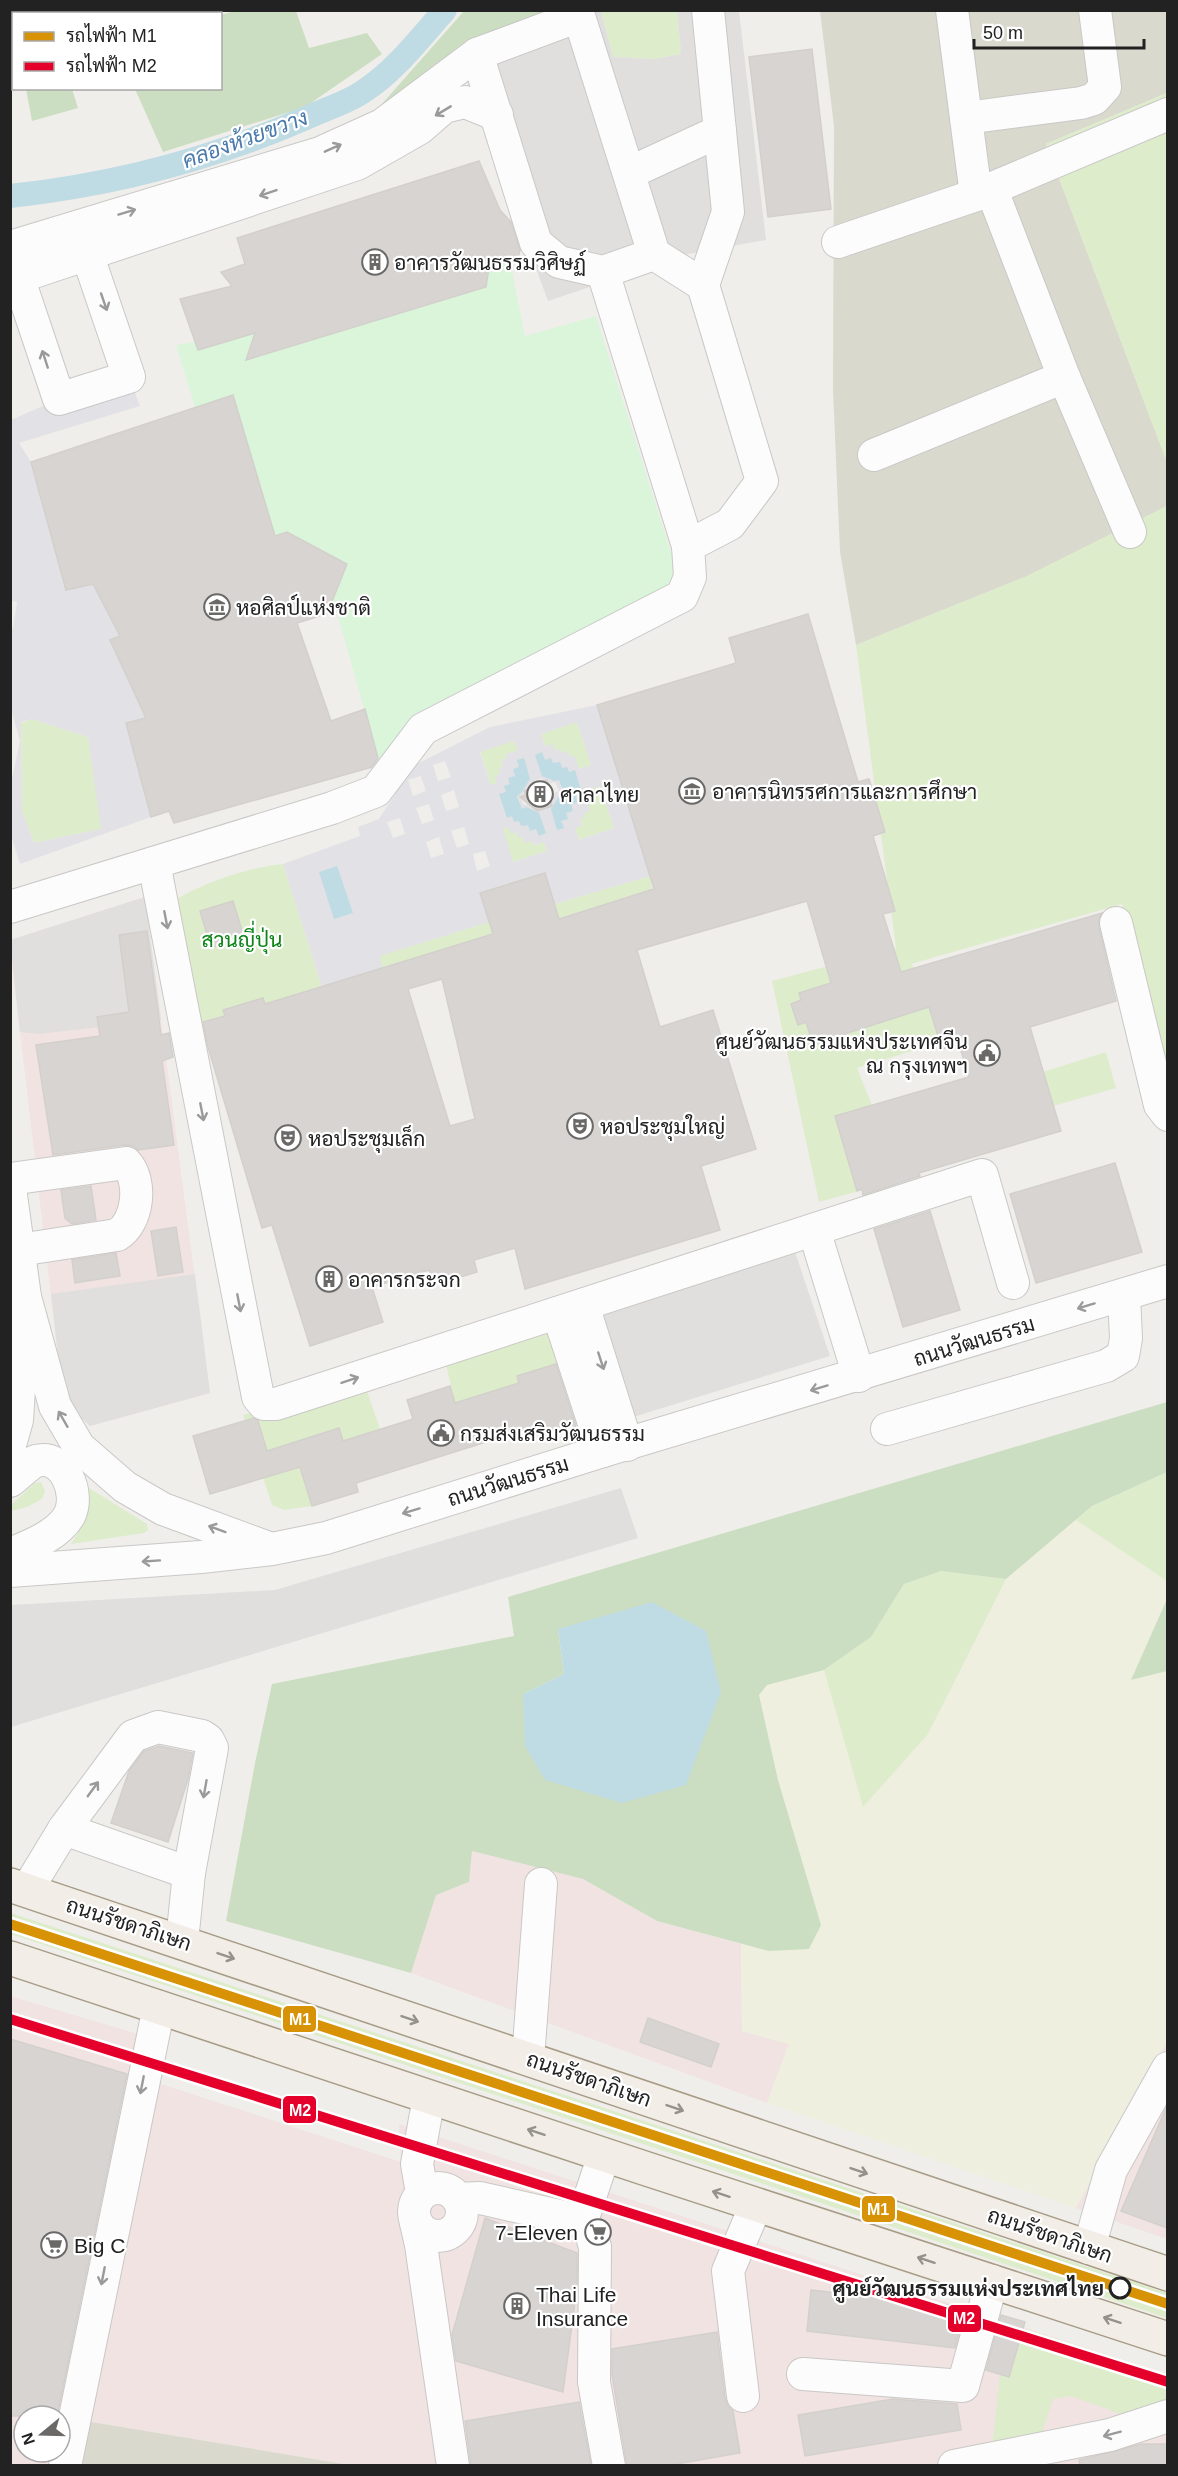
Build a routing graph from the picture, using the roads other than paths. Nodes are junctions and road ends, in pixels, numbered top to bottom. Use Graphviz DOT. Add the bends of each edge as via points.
graph roads {
  1 [pos="708,10"];
  2 [pos="952,10"];
  3 [pos="1095,10"];
  4 [pos="477,54"];
  5 [pos="1167,114"];
  6 [pos="497,115"];
  7 [pos="966,118"];
  8 [pos="720,131"];
  9 [pos="628,173"];
  10 [pos="984,191"];
  11 [pos="83,240"];
  12 [pos="838,242"];
  13 [pos="10,247"];
  14 [pos="654,254"];
  15 [pos="13,270"];
  16 [pos="603,272"];
  17 [pos="703,285"];
  18 [pos="1064,377"];
  19 [pos="874,455"];
  20 [pos="1130,532"];
  21 [pos="688,546"];
  22 [pos="154,863"];
  23 [pos="10,907"];
  24 [pos="1116,923"];
  25 [pos="1167,1115"];
  26 [pos="10,1179"];
  27 [pos="10,1188"];
  28 [pos="814,1230"];
  29 [pos="19,1250"];
  30 [pos="1167,1281"];
  31 [pos="1013,1283"];
  32 [pos="1124,1295"];
  33 [pos="25,1297"];
  34 [pos="571,1309"];
  35 [pos="16,1343"];
  36 [pos="859,1376"];
  37 [pos="886,1429"];
  38 [pos="10,1445"];
  39 [pos="615,1448"];
  40 [pos="10,1481"];
  41 [pos="70,1483"];
  42 [pos="10,1530"];
  43 [pos="272,1549"];
  44 [pos="10,1554"];
  45 [pos="10,1571"];
  46 [pos="64,1828"];
  47 [pos="189,1873"];
  48 [pos="541,1884"];
  49 [pos="19,1888"];
  50 [pos="182,1941"];
  51 [pos="10,1958"];
  52 [pos="159,2007"];
  53 [pos="528,2058"];
  54 [pos="1167,2068"];
  55 [pos="429,2097"];
  56 [pos="604,2155"];
  57 [pos="458,2199"];
  58 [pos="756,2205"];
  59 [pos="419,2208"];
  60 [pos="582,2221"];
  61 [pos="1089,2248"];
  62 [pos="1167,2274"];
  63 [pos="992,2282"];
  64 [pos="1167,2338"];
  65 [pos="803,2374"];
  66 [pos="743,2396"];
  67 [pos="1167,2416"];
  68 [pos="65,2466"];
  69 [pos="453,2466"];
  70 [pos="609,2466"];
  71 [pos="954,2466"];
  1 -- 8 [label="street"];
  2 -- 7 [label="street"];
  3 -- 7 [label="street" via="1105,87 1094,99"];
  4 -- 6 [label="street"];
  4 -- 9 [label="street" via="579,16"];
  11 -- 4 [label="street, one-way" via="320,153 382,125"];
  5 -- 10 [label="street"];
  6 -- 11 [label="street, one-way" via="465,102 444,108 420,128 357,164"];
  6 -- 16 [label="street" via="536,243 559,262"];
  7 -- 10 [label="street"];
  8 -- 9 [label="street"];
  8 -- 17 [label="street" via="728,212"];
  9 -- 14 [label="street"];
  10 -- 12 [label="street"];
  10 -- 18 [label="street"];
  11 -- 13 [label="street"];
  11 -- 15 [label="street"];
  11 -- 15 [label="street, one-way" via="129,377 59,399"];
  14 -- 16 [label="street"];
  14 -- 17 [label="street"];
  16 -- 21 [label="street"];
  17 -- 21 [label="street" via="762,481 730,524"];
  18 -- 19 [label="street"];
  18 -- 20 [label="street"];
  21 -- 22 [label="street" via="690,577 682,596 423,729 376,791"];
  22 -- 23 [label="street"];
  22 -- 34 [label="street, one-way" via="258,1397 264,1404 276,1404"];
  24 -- 25 [label="street" via="1160,1105"];
  26 -- 29 [label="street" via="126,1163 133,1170 134,1215 126,1230 117,1235"];
  27 -- 29 [label="street"];
  28 -- 31 [label="street" via="982,1174"];
  28 -- 34 [label="street"];
  28 -- 36 [label="street"];
  29 -- 33 [label="street"];
  30 -- 32 [label="street, ถนนวัฒนธรรม"];
  32 -- 36 [label="street, ถนนวัฒนธรรม, one-way"];
  32 -- 37 [label="street" via="1123,1356 1106,1366"];
  33 -- 35 [label="street"];
  43 -- 33 [label="street, one-way" via="163,1509 125,1487 79,1447 55,1406"];
  34 -- 39 [label="street"];
  35 -- 38 [label="street" via="17,1420"];
  36 -- 39 [label="street, ถนนวัฒนธรรม, one-way"];
  39 -- 43 [label="street, ถนนวัฒนธรรม, one-way" via="326,1538"];
  40 -- 41 [label="street" via="33,1461 50,1460 62,1469"];
  41 -- 42 [label="street" via="68,1498 58,1512"];
  41 -- 44 [label="street" via="74,1497 69,1516 54,1532"];
  43 -- 45 [label="street, ถนนวัฒนธรรม, one-way"];
  46 -- 47 [label="street"];
  46 -- 47 [label="street, one-way" via="133,1736 158,1727 202,1736 212,1748"];
  46 -- 49 [label="street"];
  47 -- 50 [label="street"];
  48 -- 53 [label="street"];
  49 -- 50 [label="main road, ถนนรัชดาภิเษก"];
  50 -- 53 [label="main road, ถนนรัชดาภิเษก, one-way"];
  51 -- 52 [label="main road"];
  52 -- 55 [label="main road"];
  52 -- 68 [label="street, one-way"];
  53 -- 61 [label="main road, ถนนรัชดาภิเษก, one-way"];
  54 -- 61 [label="street" via="1111,2170"];
  56 -- 55 [label="main road, one-way"];
  55 -- 59 [label="street" via="417,2164"];
  58 -- 56 [label="main road, one-way"];
  56 -- 60 [label="street"];
  57 -- 59 [label="street" via="445,2188 437,2187"];
  57 -- 59 [label="street" via="463,2215 450,2234 434,2237 420,2229"];
  57 -- 60 [label="street" via="480,2198"];
  63 -- 58 [label="main road, one-way"];
  58 -- 66 [label="street" via="728,2271"];
  59 -- 69 [label="street"];
  60 -- 70 [label="street" via="595,2247 594,2382"];
  61 -- 62 [label="main road, ถนนรัชดาภิเษก"];
  64 -- 63 [label="main road, one-way"];
  63 -- 65 [label="street" via="963,2386"];
  67 -- 71 [label="street, one-way" via="1110,2435"];
}
